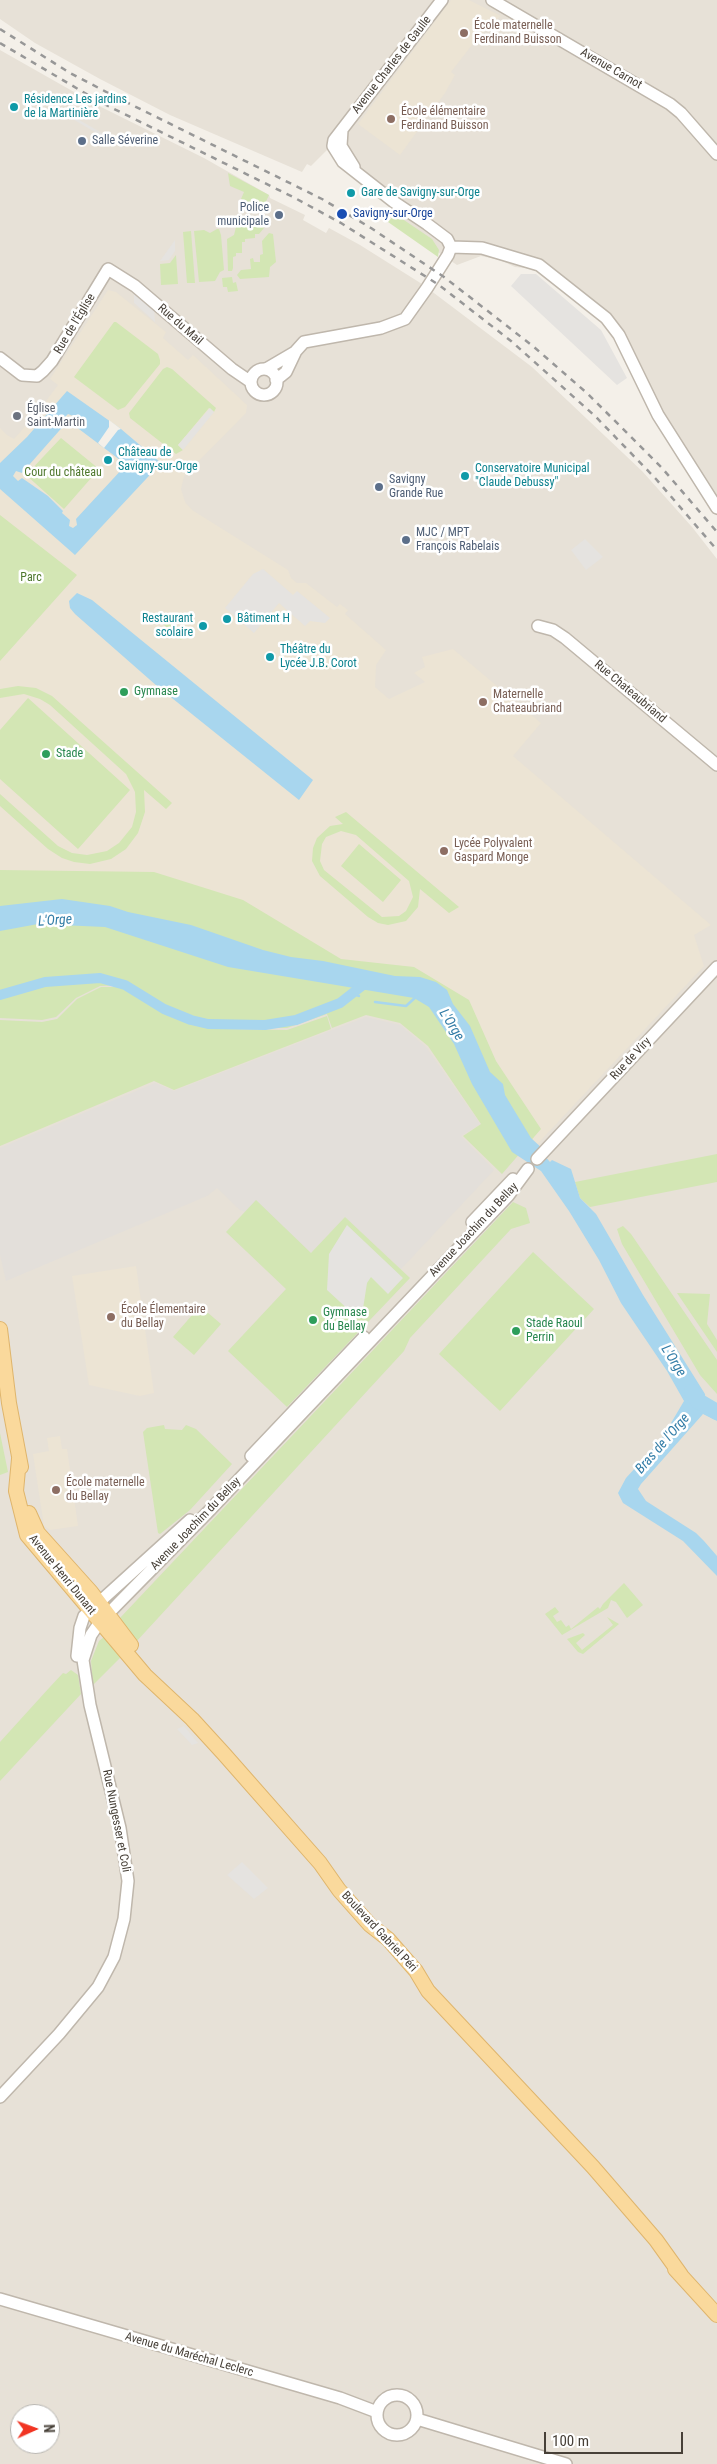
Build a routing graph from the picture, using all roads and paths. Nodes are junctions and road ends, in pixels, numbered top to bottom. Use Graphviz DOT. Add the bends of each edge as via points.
graph roads {
  1 [pos="442,0"];
  2 [pos="492,0"];
  3 [pos="717,154"];
  4 [pos="451,247"];
  5 [pos="108,269"];
  6 [pos="295,352"];
  7 [pos="0,358"];
  8 [pos="266,370"];
  9 [pos="276,380"];
  10 [pos="251,382"];
  11 [pos="717,508"];
  12 [pos="538,626"];
  13 [pos="717,765"];
  14 [pos="717,968"];
  15 [pos="541,1155"];
  16 [pos="0,1329"];
  17 [pos="95,1607"];
  18 [pos="104,1618"];
  19 [pos="86,1684"];
  20 [pos="0,2096"];
  21 [pos="0,2299"];
  22 [pos="717,2315"];
  23 [pos="377,2412"];
  24 [pos="417,2419"];
  25 [pos="566,2464"];
  1 -- 4 [label="street, Avenue Charles de Gaulle" via="334,140 338,157 447,239"];
  2 -- 3 [label="street, Avenue Carnot" via="670,104"];
  4 -- 6 [label="street" via="404,319 381,328 304,342"];
  4 -- 11 [label="street" via="482,248 539,265 606,318 615,328 658,415"];
  5 -- 7 [label="street, Rue de l'Église" via="52,361 37,376 22,375"];
  5 -- 10 [label="street, Rue du Mail" via="135,286"];
  6 -- 8 [label="street"];
  6 -- 9 [label="street" via="286,372"];
  8 -- 9 [label="street"];
  8 -- 10 [label="street" via="257,371"];
  9 -- 10 [label="street" via="274,390 267,395 256,392"];
  12 -- 13 [label="street, Rue Chateaubriand" via="565,638"];
  14 -- 15 [label="street, Rue de Viry"];
  16 -- 17 [label="main road, Avenue Henri Dunant" via="19,1458 21,1497 38,1533"];
  17 -- 18 [label="main road, Boulevard Gabriel Péri"];
  17 -- 18 [label="street, Avenue Joachim du Bellay" via="190,1520 502,1190 528,1169 508,1196"];
  17 -- 19 [label="street" via="81,1621 77,1655"];
  18 -- 19 [label="street" via="91,1635 84,1655"];
  18 -- 22 [label="main road, Boulevard Gabriel Péri" via="320,1863 370,1925 388,1939 416,1970 428,1991 548,2120 626,2211 656,2240 681,2275"];
  19 -- 20 [label="street, Rue Nungesser et Coli" via="120,1828 128,1881 124,1919 114,1957 98,1987"];
  21 -- 23 [label="street, Avenue du Maréchal Leclerc" via="340,2398"];
  23 -- 24 [label="street" via="381,2427 395,2435 411,2430"];
  23 -- 24 [label="street" via="389,2396 401,2395 415,2405"];
  24 -- 25 [label="street"];
}
